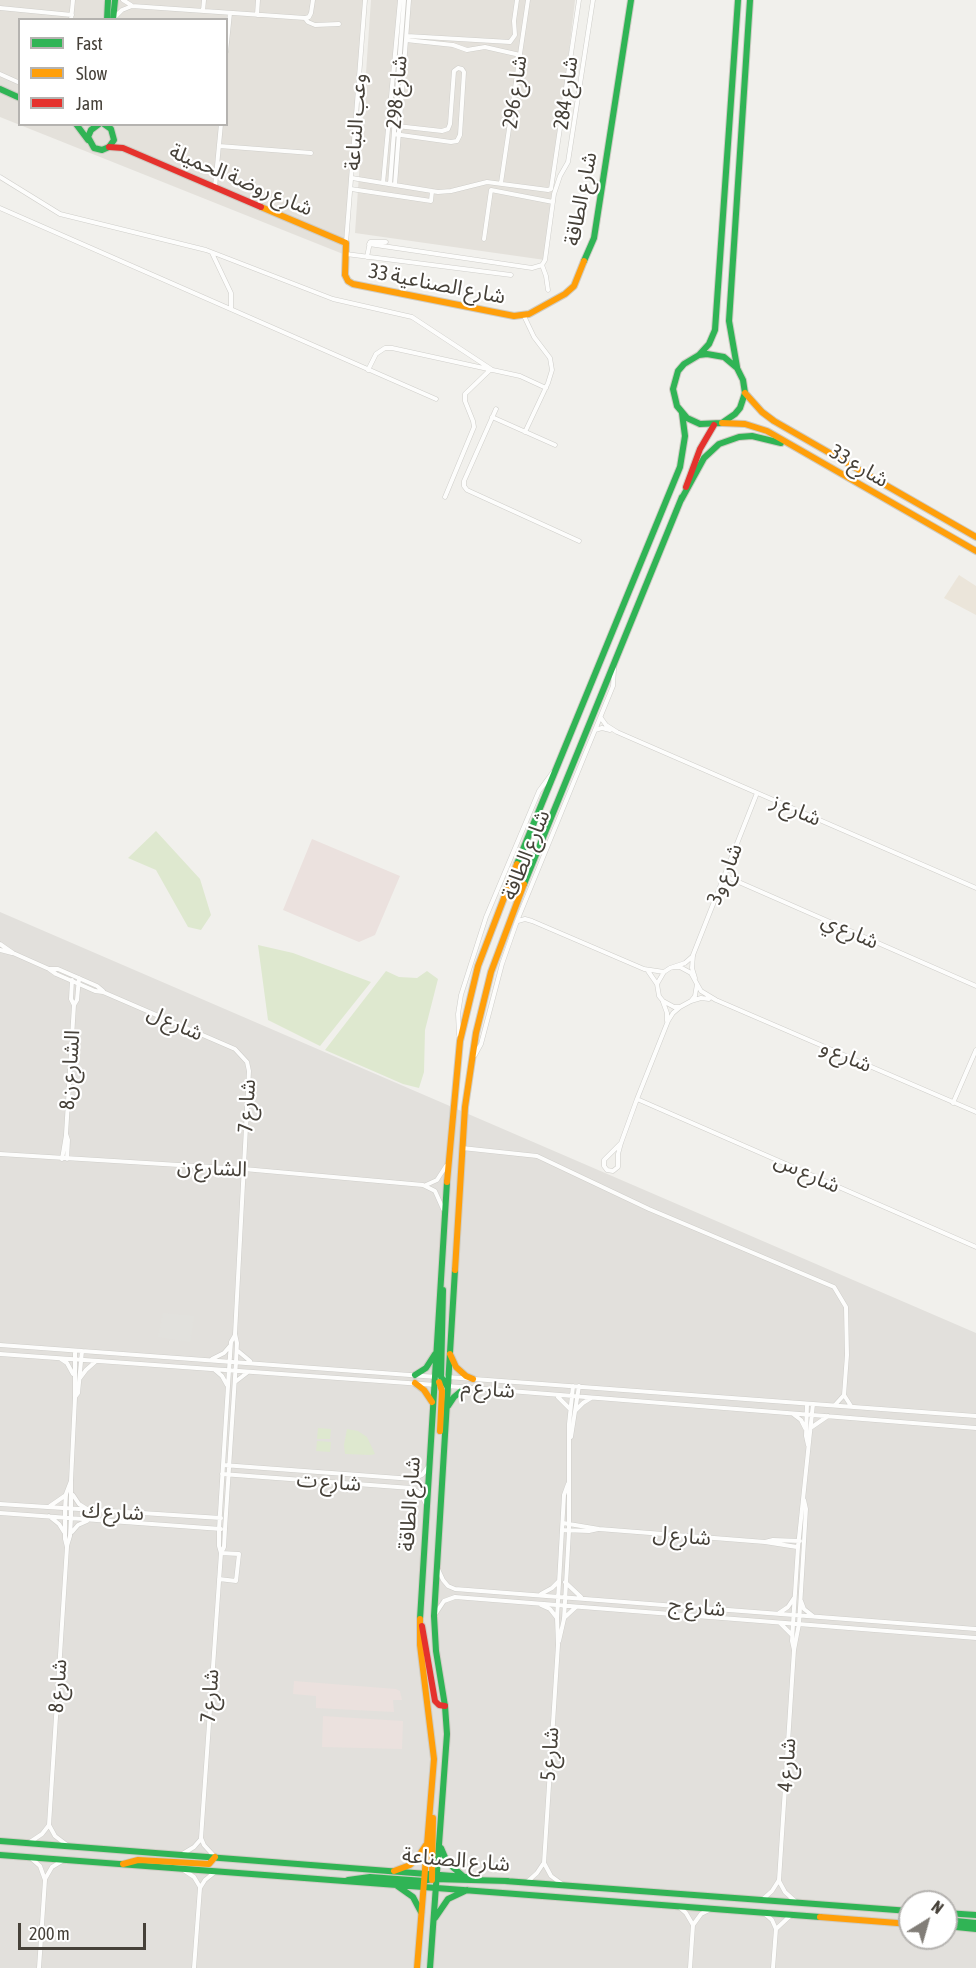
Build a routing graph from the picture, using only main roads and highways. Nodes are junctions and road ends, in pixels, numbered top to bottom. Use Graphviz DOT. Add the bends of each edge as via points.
graph roads {
  1 [pos="108,0"];
  2 [pos="115,0"];
  3 [pos="631,0"];
  4 [pos="738,0"];
  5 [pos="750,0"];
  6 [pos="111,18"];
  7 [pos="111,18"];
  8 [pos="0,89"];
  9 [pos="18,97"];
  10 [pos="78,126"];
  11 [pos="93,126"];
  12 [pos="112,130"];
  13 [pos="89,141"];
  14 [pos="109,147"];
  15 [pos="123,148"];
  16 [pos="346,243"];
  17 [pos="524,316"];
  18 [pos="699,355"];
  19 [pos="737,368"];
  20 [pos="745,393"];
  21 [pos="682,413"];
  22 [pos="722,423"];
  23 [pos="714,425"];
  24 [pos="801,451"];
  25 [pos="681,500"];
  26 [pos="976,537"];
  27 [pos="976,551"];
  28 [pos="441,1274"];
  29 [pos="449,1348"];
  30 [pos="436,1351"];
  31 [pos="415,1375"];
  32 [pos="441,1377"];
  33 [pos="473,1379"];
  34 [pos="415,1383"];
  35 [pos="444,1386"];
  36 [pos="466,1388"];
  37 [pos="433,1405"];
  38 [pos="446,1410"];
  39 [pos="442,1461"];
  40 [pos="420,1616"];
  41 [pos="445,1706"];
  42 [pos="431,1806"];
  43 [pos="428,1839"];
  44 [pos="0,1841"];
  45 [pos="440,1841"];
  46 [pos="0,1855"];
  47 [pos="215,1857"];
  48 [pos="122,1865"];
  49 [pos="394,1871"];
  50 [pos="464,1877"];
  51 [pos="348,1880"];
  52 [pos="431,1880"];
  53 [pos="508,1881"];
  54 [pos="396,1885"];
  55 [pos="468,1890"];
  56 [pos="898,1910"];
  57 [pos="958,1913"];
  58 [pos="975,1914"];
  59 [pos="422,1917"];
  60 [pos="434,1921"];
  61 [pos="898,1923"];
  62 [pos="958,1923"];
  63 [pos="958,1926"];
  64 [pos="976,1927"];
  65 [pos="432,1947"];
  66 [pos="417,1968"];
  67 [pos="430,1968"];
  1 -- 6 [label="main road"];
  2 -- 7 [label="main road"];
  3 -- 17 [label="main road, شارع الطاقة" via="594,238 574,286"];
  4 -- 18 [label="main road" via="717,322 713,338"];
  5 -- 19 [label="main road" via="729,321"];
  8 -- 9 [label="main road"];
  10 -- 13 [label="main road"];
  11 -- 13 [label="main road"];
  12 -- 14 [label="main road"];
  12 -- 15 [label="main road"];
  13 -- 14 [label="main road, شارع روضة الحميلة" via="98,149"];
  14 -- 15 [label="main road, شارع روضة الحميلة"];
  15 -- 16 [label="main road, شارع روضة الحميلة"];
  16 -- 17 [label="main road, شارع الصناعية 33" via="345,275 353,285"];
  18 -- 19 [label="main road" via="724,357"];
  18 -- 21 [label="main road" via="684,364 675,380 674,398"];
  19 -- 20 [label="main road"];
  20 -- 22 [label="main road" via="740,408"];
  20 -- 26 [label="main road, شارع 33" via="774,421"];
  21 -- 23 [label="main road" via="693,422"];
  21 -- 28 [label="main road, شارع الطاقة" via="685,436 680,466 491,929 476,976 460,1041"];
  22 -- 23 [label="main road"];
  22 -- 24 [label="main road, شارع 33" via="760,428"];
  23 -- 25 [label="main road, شارع الطاقة" via="700,449"];
  24 -- 25 [label="main road" via="757,436 726,441 704,458"];
  24 -- 27 [label="main road, شارع 33"];
  25 -- 29 [label="main road, شارع الطاقة" via="504,934 481,1010 465,1107"];
  28 -- 30 [label="main road, شارع الطاقة"];
  28 -- 32 [label="main road"];
  29 -- 32 [label="main road, شارع الطاقة"];
  29 -- 33 [label="main road" via="456,1367"];
  30 -- 31 [label="main road" via="426,1368"];
  30 -- 32 [label="main road, شارع الطاقة"];
  32 -- 35 [label="main road, شارع الطاقة"];
  32 -- 35 [label="main road"];
  32 -- 37 [label="main road, شارع الطاقة" via="434,1385"];
  34 -- 37 [label="main road"];
  35 -- 38 [label="main road, شارع الطاقة"];
  35 -- 39 [label="main road"];
  36 -- 38 [label="main road"];
  37 -- 40 [label="main road, شارع الطاقة"];
  38 -- 39 [label="main road, شارع الطاقة"];
  39 -- 41 [label="main road, شارع الطاقة" via="434,1616"];
  40 -- 41 [label="main road" via="435,1701"];
  40 -- 42 [label="main road, شارع الطاقة" via="421,1656 434,1746"];
  41 -- 45 [label="main road, شارع الطاقة" via="447,1761"];
  42 -- 43 [label="main road, شارع الطاقة"];
  42 -- 52 [label="main road"];
  43 -- 49 [label="main road" via="416,1860"];
  43 -- 52 [label="main road, شارع الطاقة"];
  44 -- 47 [label="main road, شارع الصناعة"];
  45 -- 50 [label="main road" via="447,1862"];
  45 -- 52 [label="main road, شارع الطاقة"];
  46 -- 48 [label="main road, شارع الصناعة"];
  47 -- 48 [label="main road" via="209,1864 138,1860"];
  47 -- 49 [label="main road, شارع الصناعة"];
  48 -- 51 [label="main road, شارع الصناعة"];
  49 -- 52 [label="main road, شارع الصناعة"];
  50 -- 52 [label="main road, شارع الصناعة"];
  50 -- 53 [label="main road, شارع الصناعة"];
  51 -- 52 [label="main road"];
  51 -- 54 [label="main road, شارع الصناعة"];
  52 -- 53 [label="main road"];
  52 -- 54 [label="main road, شارع الصناعة"];
  52 -- 55 [label="main road, شارع الصناعة"];
  52 -- 59 [label="main road, شارع الطاقة"];
  52 -- 60 [label="main road, شارع الطاقة"];
  52 -- 65 [label="main road"];
  53 -- 56 [label="main road, شارع الصناعة"];
  54 -- 59 [label="main road" via="413,1897"];
  55 -- 60 [label="main road" via="448,1899"];
  55 -- 61 [label="main road, شارع الصناعة"];
  57 -- 58 [label="main road"];
  59 -- 66 [label="main road, شارع الطاقة"];
  60 -- 65 [label="main road, شارع الطاقة"];
  62 -- 64 [label="main road"];
  63 -- 64 [label="main road"];
  65 -- 67 [label="main road, شارع الطاقة"];
}
